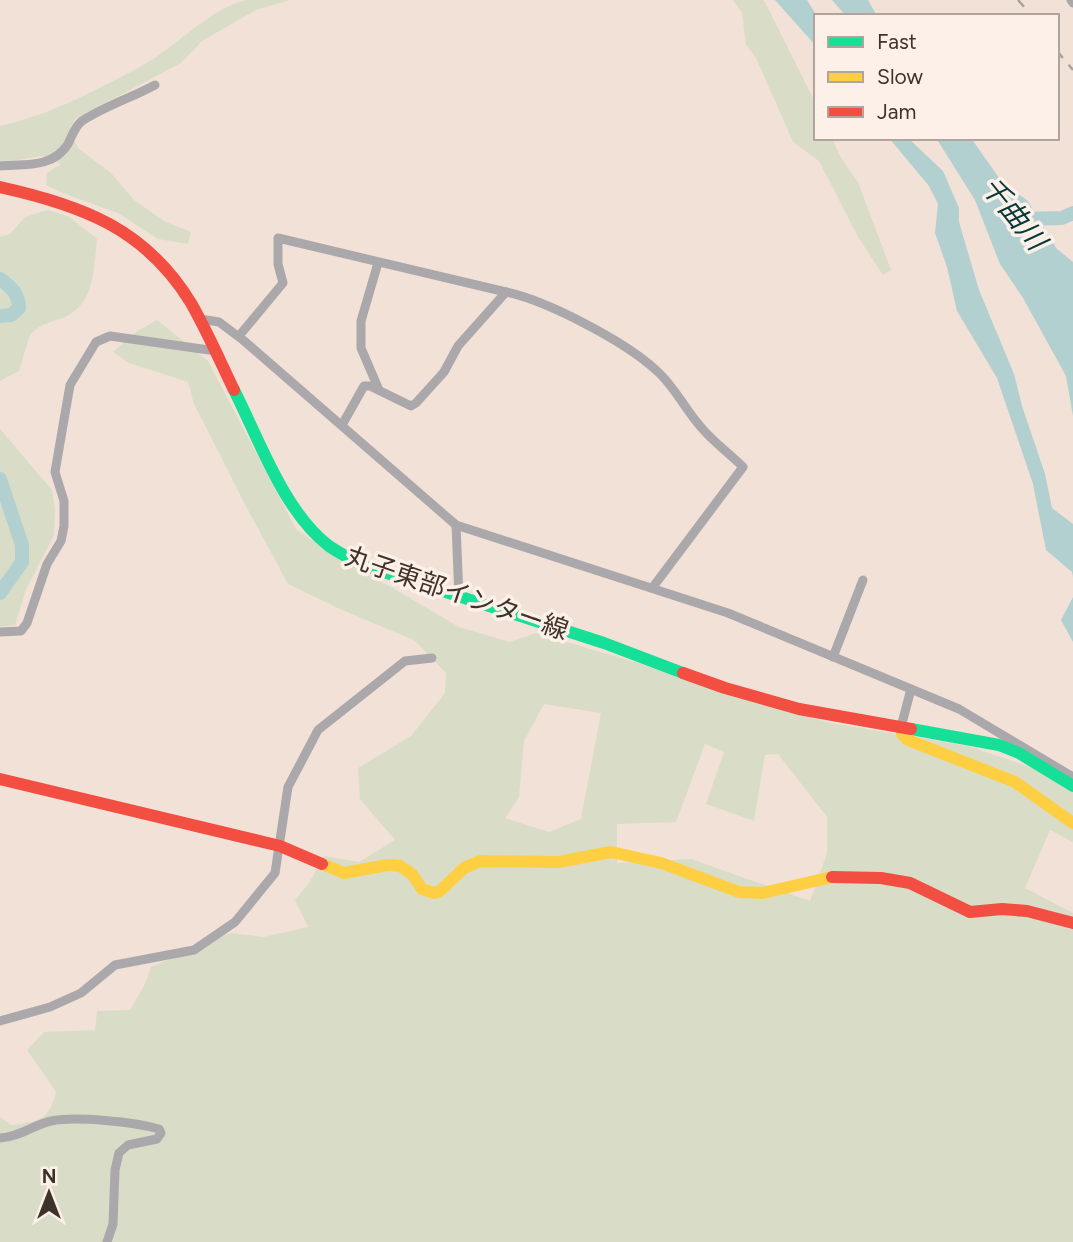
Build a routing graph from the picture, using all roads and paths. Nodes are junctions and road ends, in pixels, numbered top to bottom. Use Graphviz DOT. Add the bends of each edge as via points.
graph roads {
  1 [pos="155,85"];
  2 [pos="0,166"];
  3 [pos="0,187"];
  4 [pos="378,263"];
  5 [pos="506,292"];
  6 [pos="200,319"];
  7 [pos="240,337"];
  8 [pos="216,351"];
  9 [pos="379,390"];
  10 [pos="342,425"];
  11 [pos="456,525"];
  12 [pos="863,580"];
  13 [pos="653,587"];
  14 [pos="459,597"];
  15 [pos="0,632"];
  16 [pos="833,657"];
  17 [pos="432,658"];
  18 [pos="911,689"];
  19 [pos="901,727"];
  20 [pos="1073,777"];
  21 [pos="0,779"];
  22 [pos="1073,786"];
  23 [pos="1073,823"];
  24 [pos="279,846"];
  25 [pos="1073,923"];
  26 [pos="0,1021"];
  27 [pos="0,1138"];
  28 [pos="107,1242"];
  1 -- 2 [label="street" via="79,124 58,156 47,163"];
  3 -- 6 [label="main road, 丸子東部インター線" via="77,209 131,236 166,269"];
  4 -- 5 [label="street"];
  4 -- 7 [label="street" via="278,238 284,283"];
  4 -- 9 [label="street" via="361,321 361,348"];
  5 -- 9 [label="street" via="416,403 411,406"];
  5 -- 13 [label="street" via="550,307 633,351 659,372 701,428 743,467"];
  6 -- 7 [label="street" via="219,322"];
  6 -- 8 [label="main road, 丸子東部インター線"];
  7 -- 10 [label="street"];
  8 -- 14 [label="main road, 丸子東部インター線" via="285,492 310,528 329,546 362,565"];
  8 -- 15 [label="street" via="110,336 96,342 70,385 55,472 65,518 61,541 47,564 22,631"];
  9 -- 10 [label="street" via="364,386"];
  10 -- 11 [label="street"];
  11 -- 13 [label="street"];
  11 -- 14 [label="street"];
  12 -- 16 [label="street"];
  13 -- 16 [label="street"];
  14 -- 19 [label="main road, 丸子東部インター線" via="750,696"];
  16 -- 18 [label="street"];
  17 -- 24 [label="street" via="405,661 318,730 288,787"];
  18 -- 19 [label="street"];
  18 -- 20 [label="street" via="960,709"];
  19 -- 22 [label="main road, 丸子東部インター線" via="999,745"];
  19 -- 23 [label="main road" via="908,740 1014,782"];
  21 -- 24 [label="main road"];
  24 -- 25 [label="main road" via="344,873 400,866 422,889 434,893 464,867 480,860 558,862 611,852 661,863 739,892 763,893 829,877 881,877 910,883 970,912 1027,911"];
  24 -- 26 [label="street" via="269,880 234,922 194,950 115,965 80,993"];
  27 -- 28 [label="street" via="71,1119 159,1129 158,1139 128,1145 119,1153 113,1224"];
}
